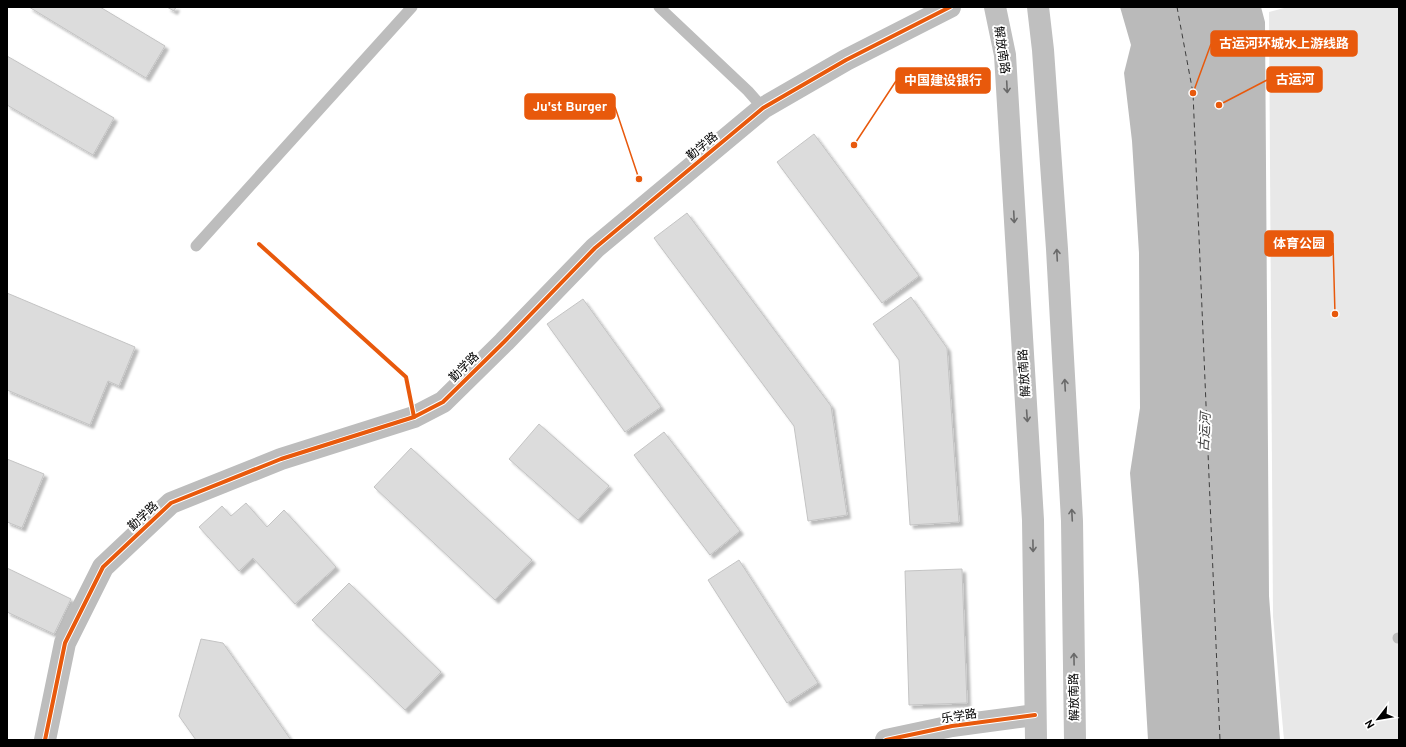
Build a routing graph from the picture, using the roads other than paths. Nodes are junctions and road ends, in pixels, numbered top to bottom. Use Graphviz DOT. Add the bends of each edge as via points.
graph roads {
  1 [pos="412,7"];
  2 [pos="659,7"];
  3 [pos="950,7"];
  4 [pos="995,7"];
  5 [pos="1038,7"];
  6 [pos="763,108"];
  7 [pos="196,246"];
  8 [pos="1036,715"];
  9 [pos="45,740"];
  10 [pos="886,740"];
  11 [pos="1036,740"];
  12 [pos="1075,740"];
  1 -- 7 [label="lane"];
  2 -- 6 [label="lane"];
  3 -- 6 [label="street, 勤学路" via="846,60"];
  4 -- 8 [label="main road, 解放南路, one-way" via="1005,55 1033,520"];
  12 -- 5 [label="main road, 解放南路, one-way" via="1072,521 1056,241"];
  6 -- 9 [label="street, 勤学路" via="595,248 443,402 414,417 281,459 171,503 103,567 64,643"];
  8 -- 10 [label="street, 乐学路" via="952,726"];
  8 -- 11 [label="main road, 解放南路"];
}
